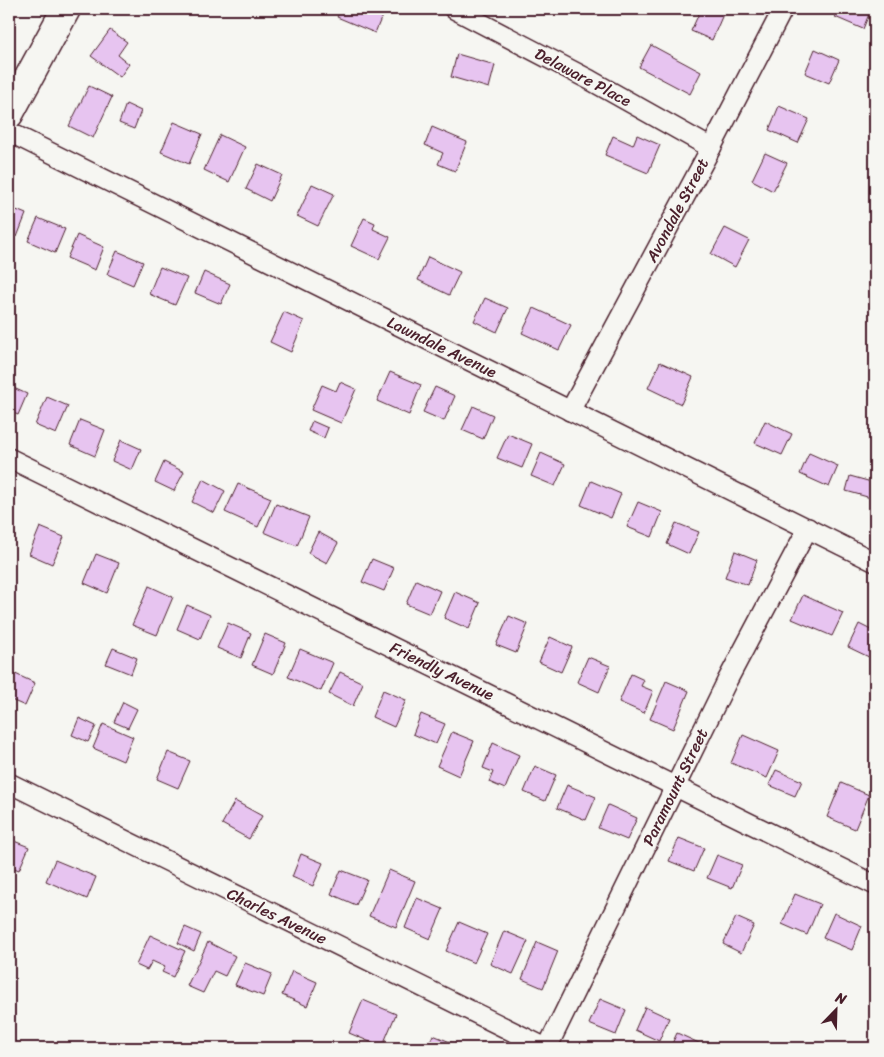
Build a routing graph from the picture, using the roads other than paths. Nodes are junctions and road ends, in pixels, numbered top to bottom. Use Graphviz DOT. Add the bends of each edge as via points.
graph roads {
  1 [pos="66,9"];
  2 [pos="454,9"];
  3 [pos="783,9"];
  4 [pos="9,114"];
  5 [pos="9,132"];
  6 [pos="711,148"];
  7 [pos="570,411"];
  8 [pos="9,458"];
  9 [pos="808,528"];
  10 [pos="875,562"];
  11 [pos="9,783"];
  12 [pos="676,786"];
  13 [pos="875,885"];
  14 [pos="547,1048"];
  1 -- 4 [label="street"];
  2 -- 6 [label="street, Delaware Place"];
  3 -- 6 [label="street, Avondale Street"];
  5 -- 7 [label="street, Lawndale Avenue"];
  6 -- 7 [label="street, Avondale Street"];
  7 -- 9 [label="street, Lawndale Avenue"];
  8 -- 12 [label="street, Friendly Avenue"];
  9 -- 10 [label="street, Lawndale Avenue"];
  9 -- 12 [label="street, Paramount Street"];
  11 -- 14 [label="street, Charles Avenue"];
  12 -- 13 [label="street, Friendly Avenue"];
  12 -- 14 [label="street, Paramount Street"];
}
